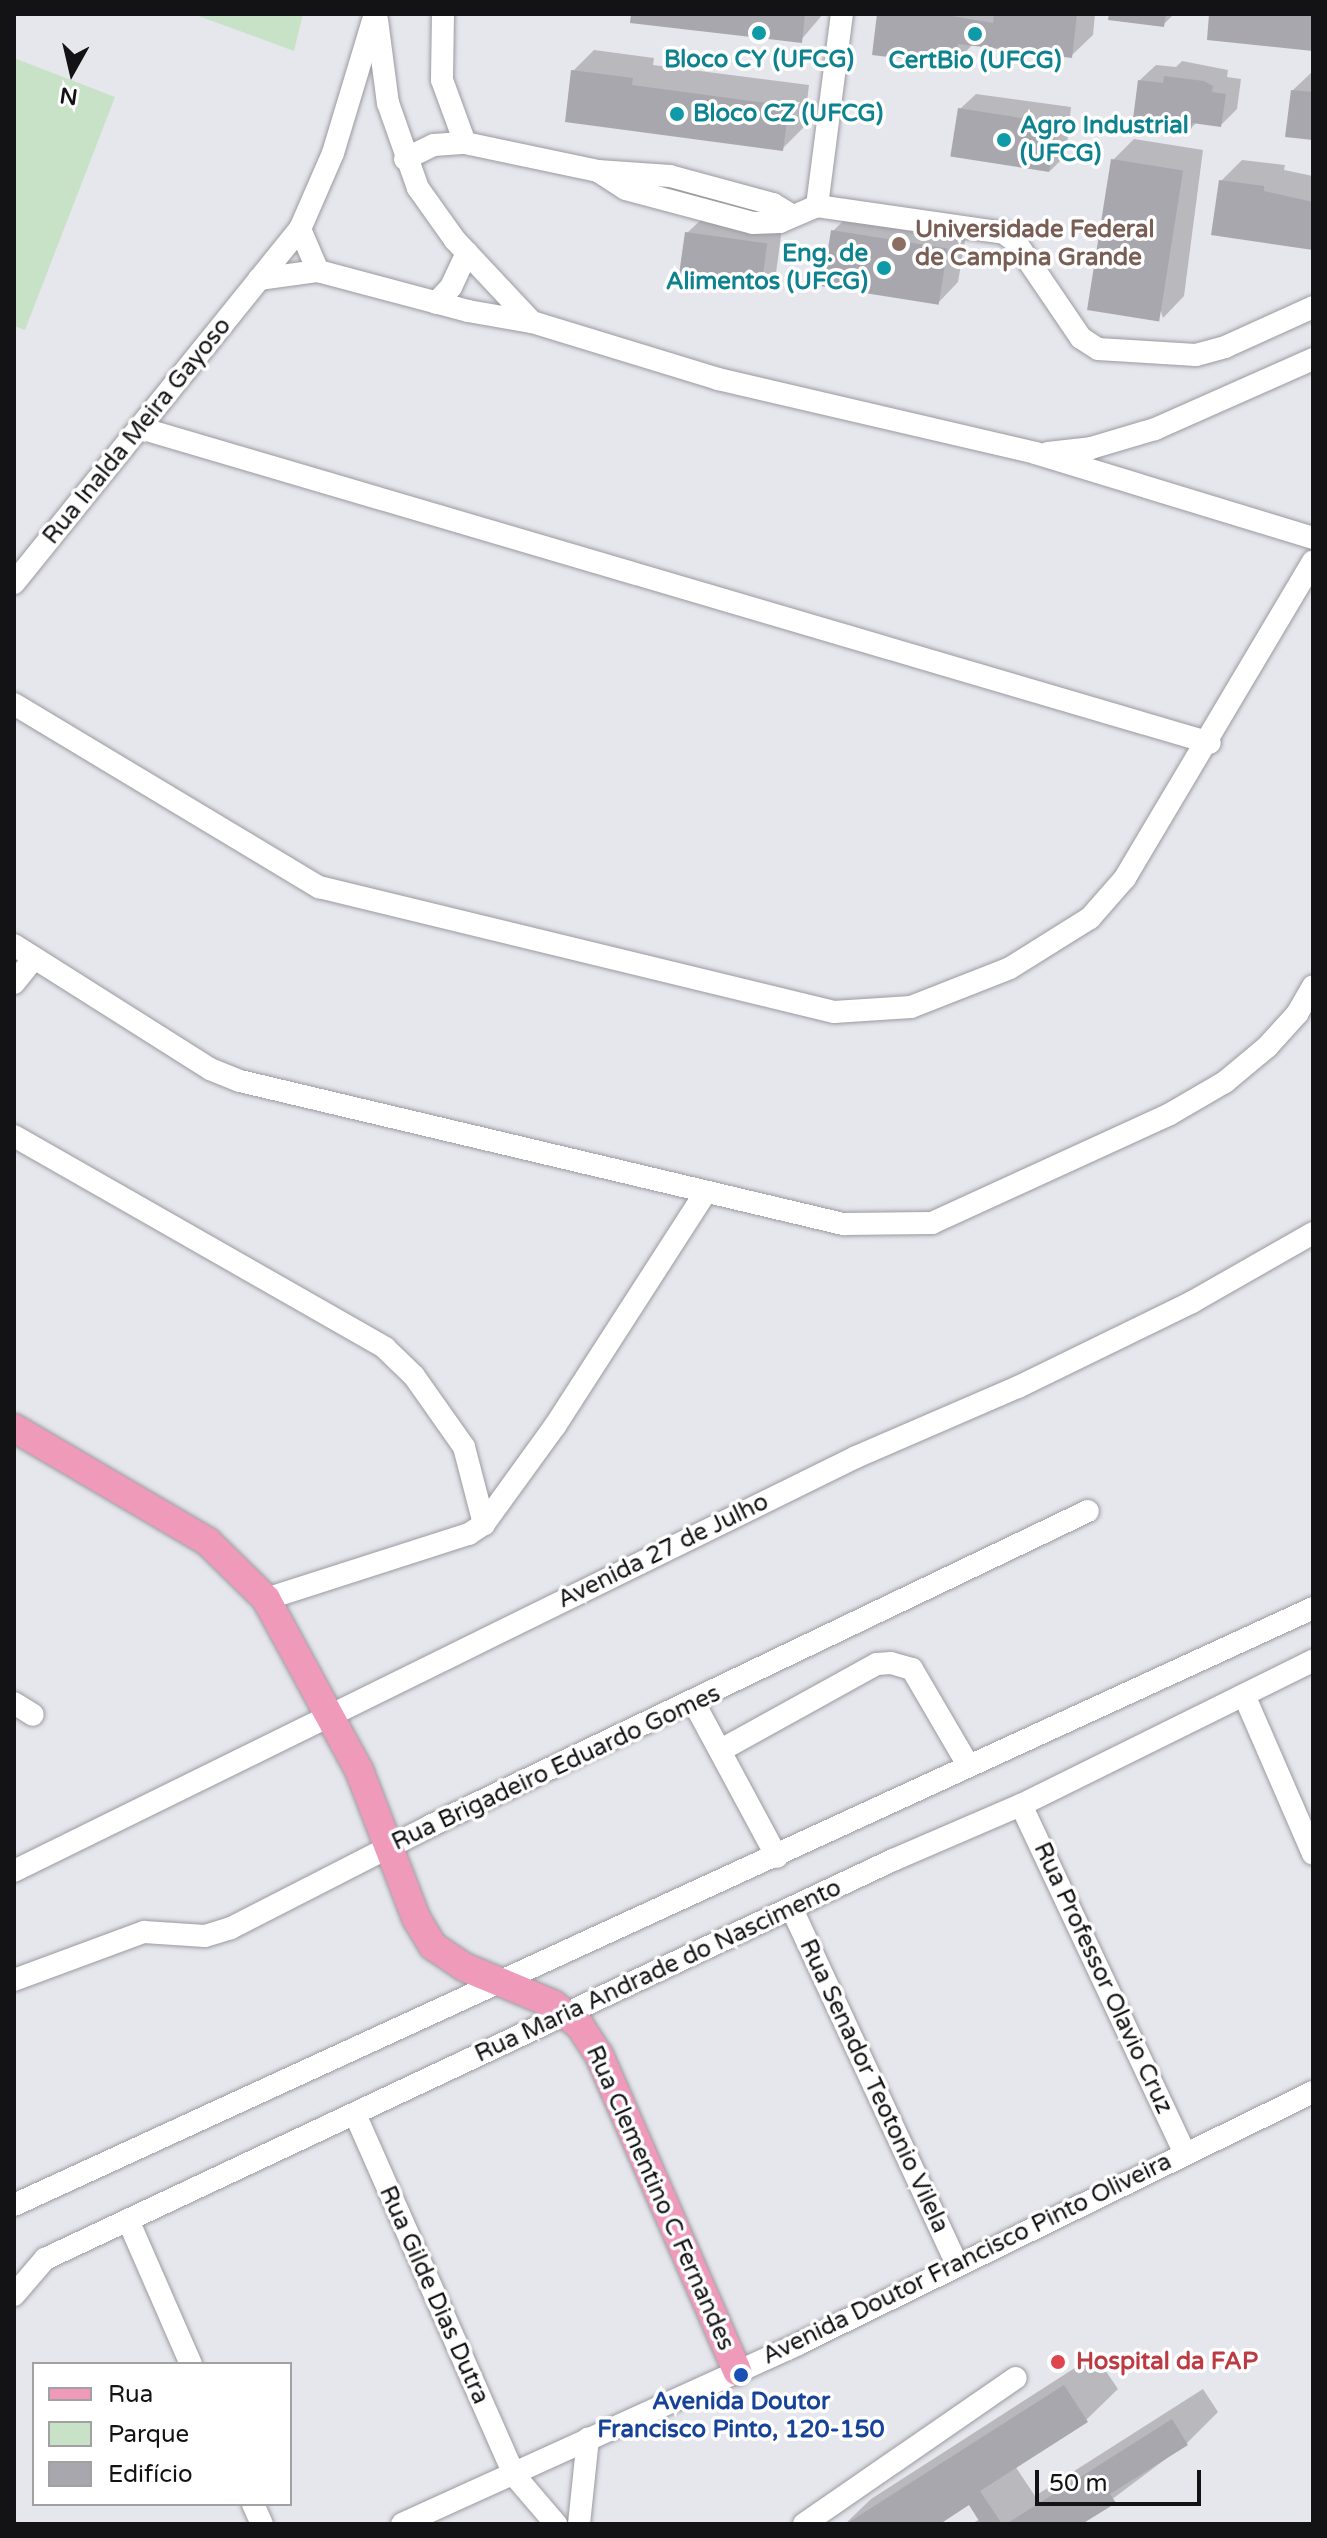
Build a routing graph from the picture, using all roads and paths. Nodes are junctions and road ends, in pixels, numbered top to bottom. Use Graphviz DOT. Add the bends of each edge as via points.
graph roads {
  1 [pos="376,14"];
  2 [pos="443,14"];
  3 [pos="842,14"];
  4 [pos="347,98"];
  5 [pos="388,103"];
  6 [pos="465,143"];
  7 [pos="405,159"];
  8 [pos="817,206"];
  9 [pos="300,229"];
  10 [pos="467,253"];
  11 [pos="318,271"];
  12 [pos="259,279"];
  13 [pos="436,303"];
  14 [pos="1313,307"];
  15 [pos="532,322"];
  16 [pos="1313,359"];
  17 [pos="140,428"];
  18 [pos="1035,453"];
  19 [pos="1313,538"];
  20 [pos="1313,562"];
  21 [pos="17,574"];
  22 [pos="14,704"];
  23 [pos="1210,743"];
  24 [pos="14,945"];
  25 [pos="34,958"];
  26 [pos="14,983"];
  27 [pos="1313,986"];
  28 [pos="14,1136"];
  29 [pos="706,1192"];
  30 [pos="1313,1233"];
  31 [pos="14,1428"];
  32 [pos="1088,1511"];
  33 [pos="484,1524"];
  34 [pos="266,1599"];
  35 [pos="1313,1608"];
  36 [pos="1313,1661"];
  37 [pos="1244,1695"];
  38 [pos="693,1701"];
  39 [pos="328,1714"];
  40 [pos="721,1750"];
  41 [pos="967,1763"];
  42 [pos="1021,1805"];
  43 [pos="389,1847"];
  44 [pos="1313,1854"];
  45 [pos="777,1857"];
  46 [pos="14,1871"];
  47 [pos="792,1909"];
  48 [pos="14,1980"];
  49 [pos="514,1986"];
  50 [pos="569,2017"];
  51 [pos="1313,2092"];
  52 [pos="355,2114"];
  53 [pos="1184,2152"];
  54 [pos="14,2205"];
  55 [pos="128,2220"];
  56 [pos="957,2264"];
  57 [pos="14,2295"];
  58 [pos="190,2362"];
  59 [pos="737,2371"];
  60 [pos="1016,2378"];
  61 [pos="588,2438"];
  62 [pos="514,2475"];
  63 [pos="402,2524"];
  64 [pos="556,2524"];
  65 [pos="579,2524"];
  66 [pos="804,2524"];
  1 -- 4 [label="street, Rua Inalda Meira Gayoso"];
  1 -- 5 [label="street"];
  2 -- 6 [label="street" via="442,80"];
  3 -- 8 [label="street"];
  4 -- 5 [label="street" via="362,93"];
  4 -- 9 [label="street, Rua Inalda Meira Gayoso" via="333,153"];
  5 -- 7 [label="street"];
  6 -- 7 [label="street" via="434,145"];
  6 -- 8 [label="street" via="598,171 626,189 753,223 780,222"];
  7 -- 10 [label="street" via="418,188"];
  8 -- 14 [label="street" via="1004,233 1015,241 1081,338 1098,349 1196,355"];
  9 -- 11 [label="street"];
  9 -- 12 [label="street, Rua Inalda Meira Gayoso"];
  10 -- 13 [label="street" via="451,287"];
  10 -- 15 [label="street"];
  11 -- 12 [label="street"];
  11 -- 13 [label="street"];
  12 -- 17 [label="street, Rua Inalda Meira Gayoso"];
  13 -- 15 [label="street"];
  15 -- 18 [label="street" via="718,379"];
  16 -- 18 [label="street" via="1122,440"];
  17 -- 21 [label="street, Rua Inalda Meira Gayoso"];
  17 -- 23 [label="street"];
  18 -- 19 [label="street"];
  20 -- 23 [label="street"];
  22 -- 23 [label="street" via="319,887 834,1012 911,1007 1010,968 1090,918 1125,878"];
  24 -- 25 [label="street"];
  25 -- 26 [label="street"];
  25 -- 29 [label="street" via="210,1069 240,1081"];
  27 -- 29 [label="street" via="1277,1036 1225,1082 1170,1114 932,1223 843,1224"];
  28 -- 33 [label="street" via="385,1348 414,1376 464,1447"];
  29 -- 33 [label="street" via="555,1426"];
  30 -- 39 [label="street, Avenida 27 de Julho" via="1192,1302 1018,1387 856,1457"];
  31 -- 34 [label="main road" via="208,1542"];
  32 -- 38 [label="street, Rua Brigadeiro Eduardo Gomes"];
  33 -- 34 [label="street" via="469,1534"];
  34 -- 39 [label="main road"];
  35 -- 41 [label="street"];
  36 -- 37 [label="street, Rua Maria Andrade do Nascimento"];
  37 -- 42 [label="street, Rua Maria Andrade do Nascimento"];
  37 -- 44 [label="street"];
  38 -- 40 [label="street"];
  38 -- 43 [label="street, Rua Brigadeiro Eduardo Gomes"];
  39 -- 43 [label="main road" via="359,1770"];
  39 -- 46 [label="street, Avenida 27 de Julho"];
  40 -- 41 [label="street" via="877,1664 891,1663 912,1669"];
  40 -- 45 [label="street"];
  41 -- 45 [label="street"];
  42 -- 47 [label="street, Rua Maria Andrade do Nascimento"];
  42 -- 53 [label="street, Rua Professor Olavio Cruz"];
  43 -- 48 [label="street, Rua Brigadeiro Eduardo Gomes" via="217,1934 144,1932"];
  43 -- 49 [label="main road" via="416,1918 433,1946 447,1958"];
  45 -- 49 [label="street"];
  47 -- 50 [label="street, Rua Maria Andrade do Nascimento"];
  47 -- 56 [label="street, Rua Senador Teotonio Vilela"];
  49 -- 50 [label="main road"];
  49 -- 54 [label="street"];
  50 -- 52 [label="street, Rua Maria Andrade do Nascimento"];
  50 -- 59 [label="main road, Rua Clementino C Fernandes" via="599,2055"];
  51 -- 53 [label="street, Avenida Doutor Francisco Pinto Oliveira"];
  52 -- 55 [label="street, Rua Maria Andrade do Nascimento"];
  52 -- 62 [label="street, Rua Gilde Dias Dutra"];
  53 -- 56 [label="street, Avenida Doutor Francisco Pinto Oliveira"];
  55 -- 57 [label="street, Rua Maria Andrade do Nascimento" via="45,2259"];
  55 -- 58 [label="street"];
  56 -- 59 [label="street, Avenida Doutor Francisco Pinto Oliveira"];
  59 -- 61 [label="street, Avenida Doutor Francisco Pinto Oliveira"];
  60 -- 66 [label="street"];
  61 -- 62 [label="street, Avenida Doutor Francisco Pinto Oliveira"];
  61 -- 65 [label="street"];
  62 -- 63 [label="street, Avenida Doutor Francisco Pinto Oliveira"];
  62 -- 64 [label="street, Rua Gilde Dias Dutra"];
}
